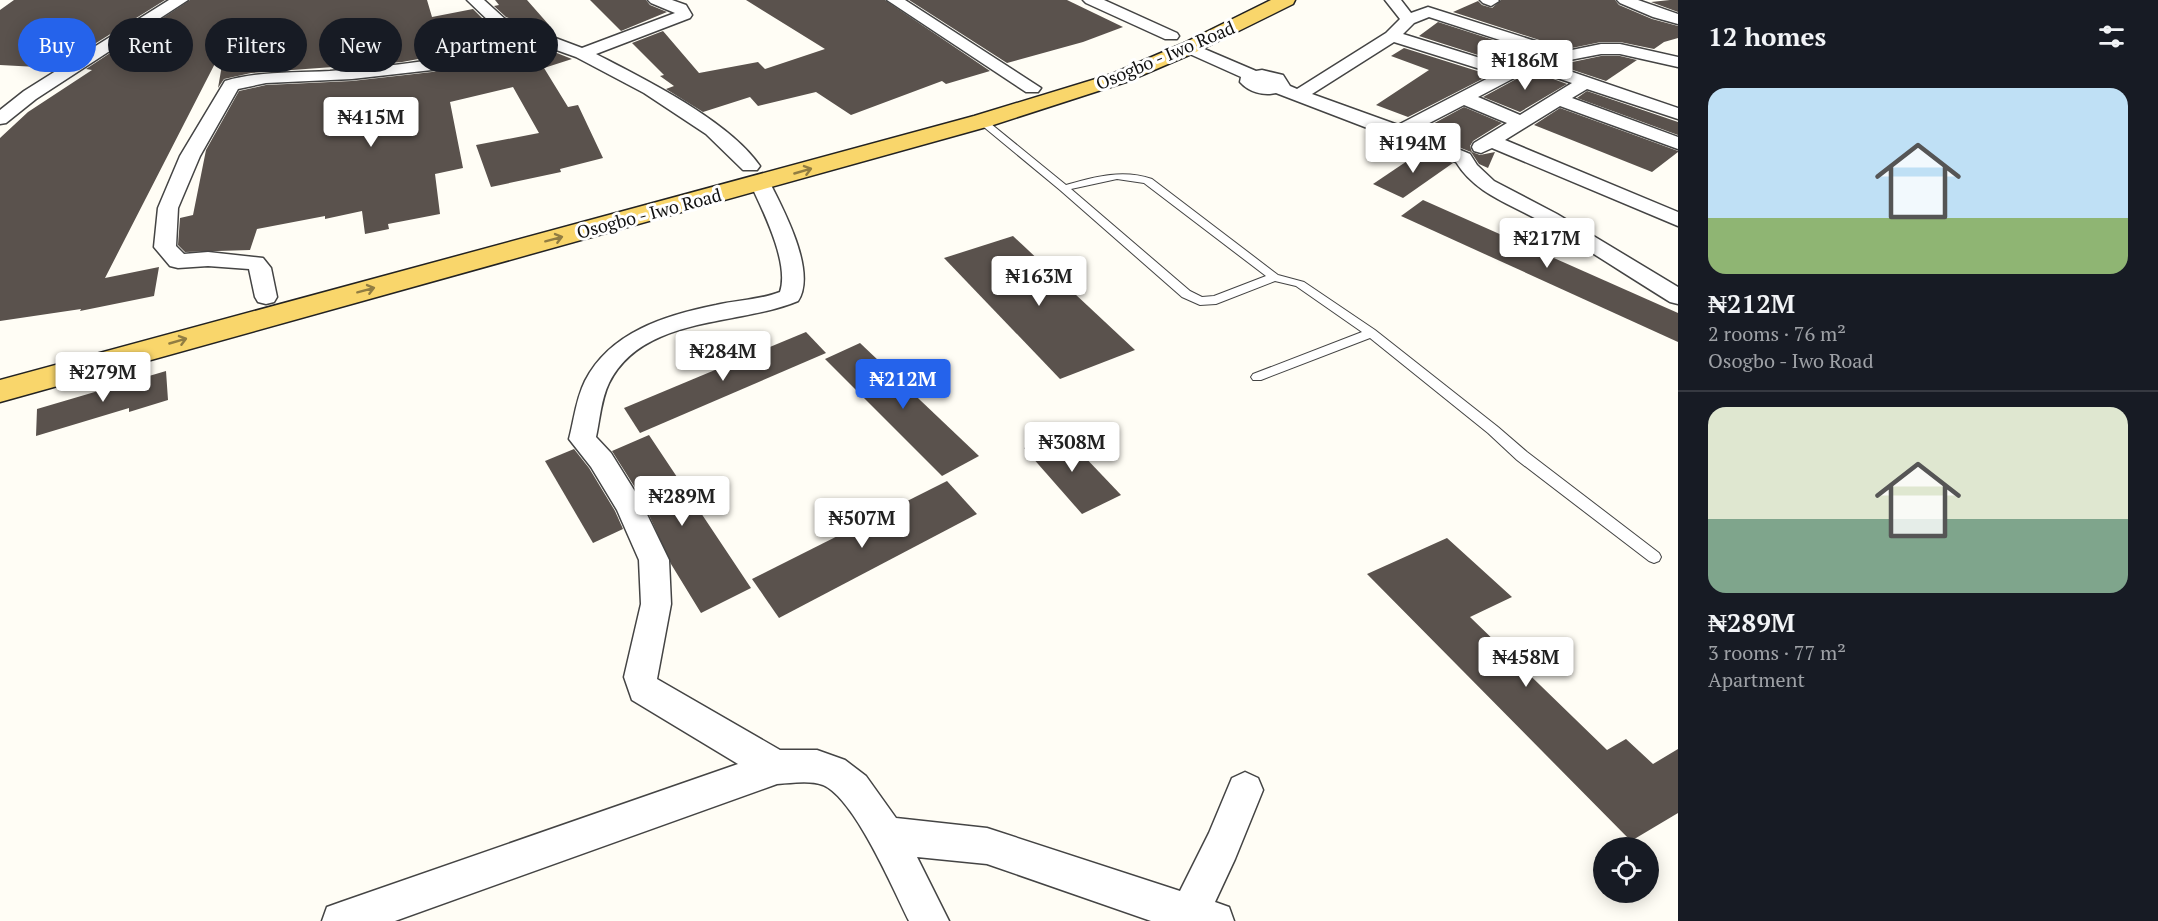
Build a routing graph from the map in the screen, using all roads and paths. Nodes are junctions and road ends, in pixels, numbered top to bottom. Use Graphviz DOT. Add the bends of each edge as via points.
graph roads {
  1 [pos="180,0"];
  2 [pos="475,0"];
  3 [pos="656,0"];
  4 [pos="895,0"];
  5 [pos="1091,0"];
  6 [pos="1245,0"];
  7 [pos="1286,0"];
  8 [pos="1393,0"];
  9 [pos="1625,0"];
  10 [pos="495,18"];
  11 [pos="1678,19"];
  12 [pos="1408,20"];
  13 [pos="1392,36"];
  14 [pos="1180,42"];
  15 [pos="558,44"];
  16 [pos="582,52"];
  17 [pos="1567,56"];
  18 [pos="1678,62"];
  19 [pos="1529,63"];
  20 [pos="414,65"];
  21 [pos="1509,72"];
  22 [pos="1584,83"];
  23 [pos="1032,88"];
  24 [pos="1299,95"];
  25 [pos="1464,98"];
  26 [pos="1560,100"];
  27 [pos="1678,114"];
  28 [pos="0,119"];
  29 [pos="982,121"];
  30 [pos="1521,122"];
  31 [pos="1399,132"];
  32 [pos="1492,141"];
  33 [pos="1678,143"];
  34 [pos="844,150"];
  35 [pos="1463,158"];
  36 [pos="755,175"];
  37 [pos="1064,188"];
  38 [pos="1678,219"];
  39 [pos="1274,278"];
  40 [pos="266,297"];
  41 [pos="1678,297"];
  42 [pos="1371,333"];
  43 [pos="0,368"];
  44 [pos="1257,377"];
  45 [pos="0,391"];
  46 [pos="1654,557"];
  47 [pos="777,767"];
  48 [pos="1245,790"];
  49 [pos="884,835"];
  50 [pos="1202,917"];
  51 [pos="341,921"];
  52 [pos="930,921"];
  1 -- 28 [label="street" via="30,95"];
  2 -- 10 [label="street"];
  3 -- 16 [label="street" via="681,8 684,15"];
  4 -- 23 [label="street"];
  5 -- 14 [label="street"];
  6 -- 14 [label="main road, Osogbo - Iwo Road"];
  7 -- 14 [label="main road, Osogbo - Iwo Road"];
  8 -- 12 [label="street"];
  9 -- 11 [label="street"];
  12 -- 13 [label="street"];
  12 -- 17 [label="street" via="1428,12"];
  13 -- 21 [label="street"];
  13 -- 24 [label="street"];
  14 -- 23 [label="main road, Osogbo - Iwo Road"];
  14 -- 24 [label="street" via="1253,76 1248,80 1256,87 1279,88"];
  14 -- 29 [label="main road, Osogbo - Iwo Road" via="1119,78"];
  15 -- 16 [label="street"];
  16 -- 36 [label="street" via="713,130"];
  17 -- 18 [label="street" via="1620,49"];
  17 -- 19 [label="street"];
  19 -- 21 [label="street"];
  19 -- 22 [label="street"];
  20 -- 40 [label="street" via="231,85 190,156 168,208 165,247 178,261 255,263 260,268"];
  21 -- 25 [label="street"];
  22 -- 26 [label="street"];
  22 -- 27 [label="street"];
  23 -- 34 [label="main road, Osogbo - Iwo Road"];
  24 -- 31 [label="street"];
  25 -- 30 [label="street"];
  25 -- 31 [label="street"];
  26 -- 30 [label="street"];
  26 -- 33 [label="street"];
  29 -- 34 [label="main road, Osogbo - Iwo Road"];
  29 -- 37 [label="lane"];
  30 -- 32 [label="street"];
  31 -- 35 [label="street"];
  32 -- 35 [label="street"];
  32 -- 38 [label="street"];
  34 -- 36 [label="main road, Osogbo - Iwo Road"];
  35 -- 41 [label="street" via="1487,185 1550,218"];
  36 -- 40 [label="main road, Osogbo - Iwo Road"];
  45 -- 36 [label="main road, Osogbo - Iwo Road, one-way"];
  36 -- 47 [label="street" via="783,239 793,291 783,299 716,312 636,340 611,359 596,383 582,439 601,460 629,506 654,560 656,604 640,676 644,688"];
  37 -- 39 [label="lane" via="1136,175"];
  37 -- 39 [label="lane" via="1186,294 1200,301 1216,300"];
  39 -- 42 [label="lane" via="1300,284"];
  40 -- 43 [label="main road, Osogbo - Iwo Road"];
  42 -- 44 [label="lane"];
  42 -- 46 [label="lane"];
  47 -- 49 [label="street" via="807,764 838,774 866,802"];
  47 -- 51 [label="street"];
  48 -- 50 [label="street" via="1222,846"];
  49 -- 50 [label="street" via="987,846"];
  49 -- 52 [label="street"];
}
